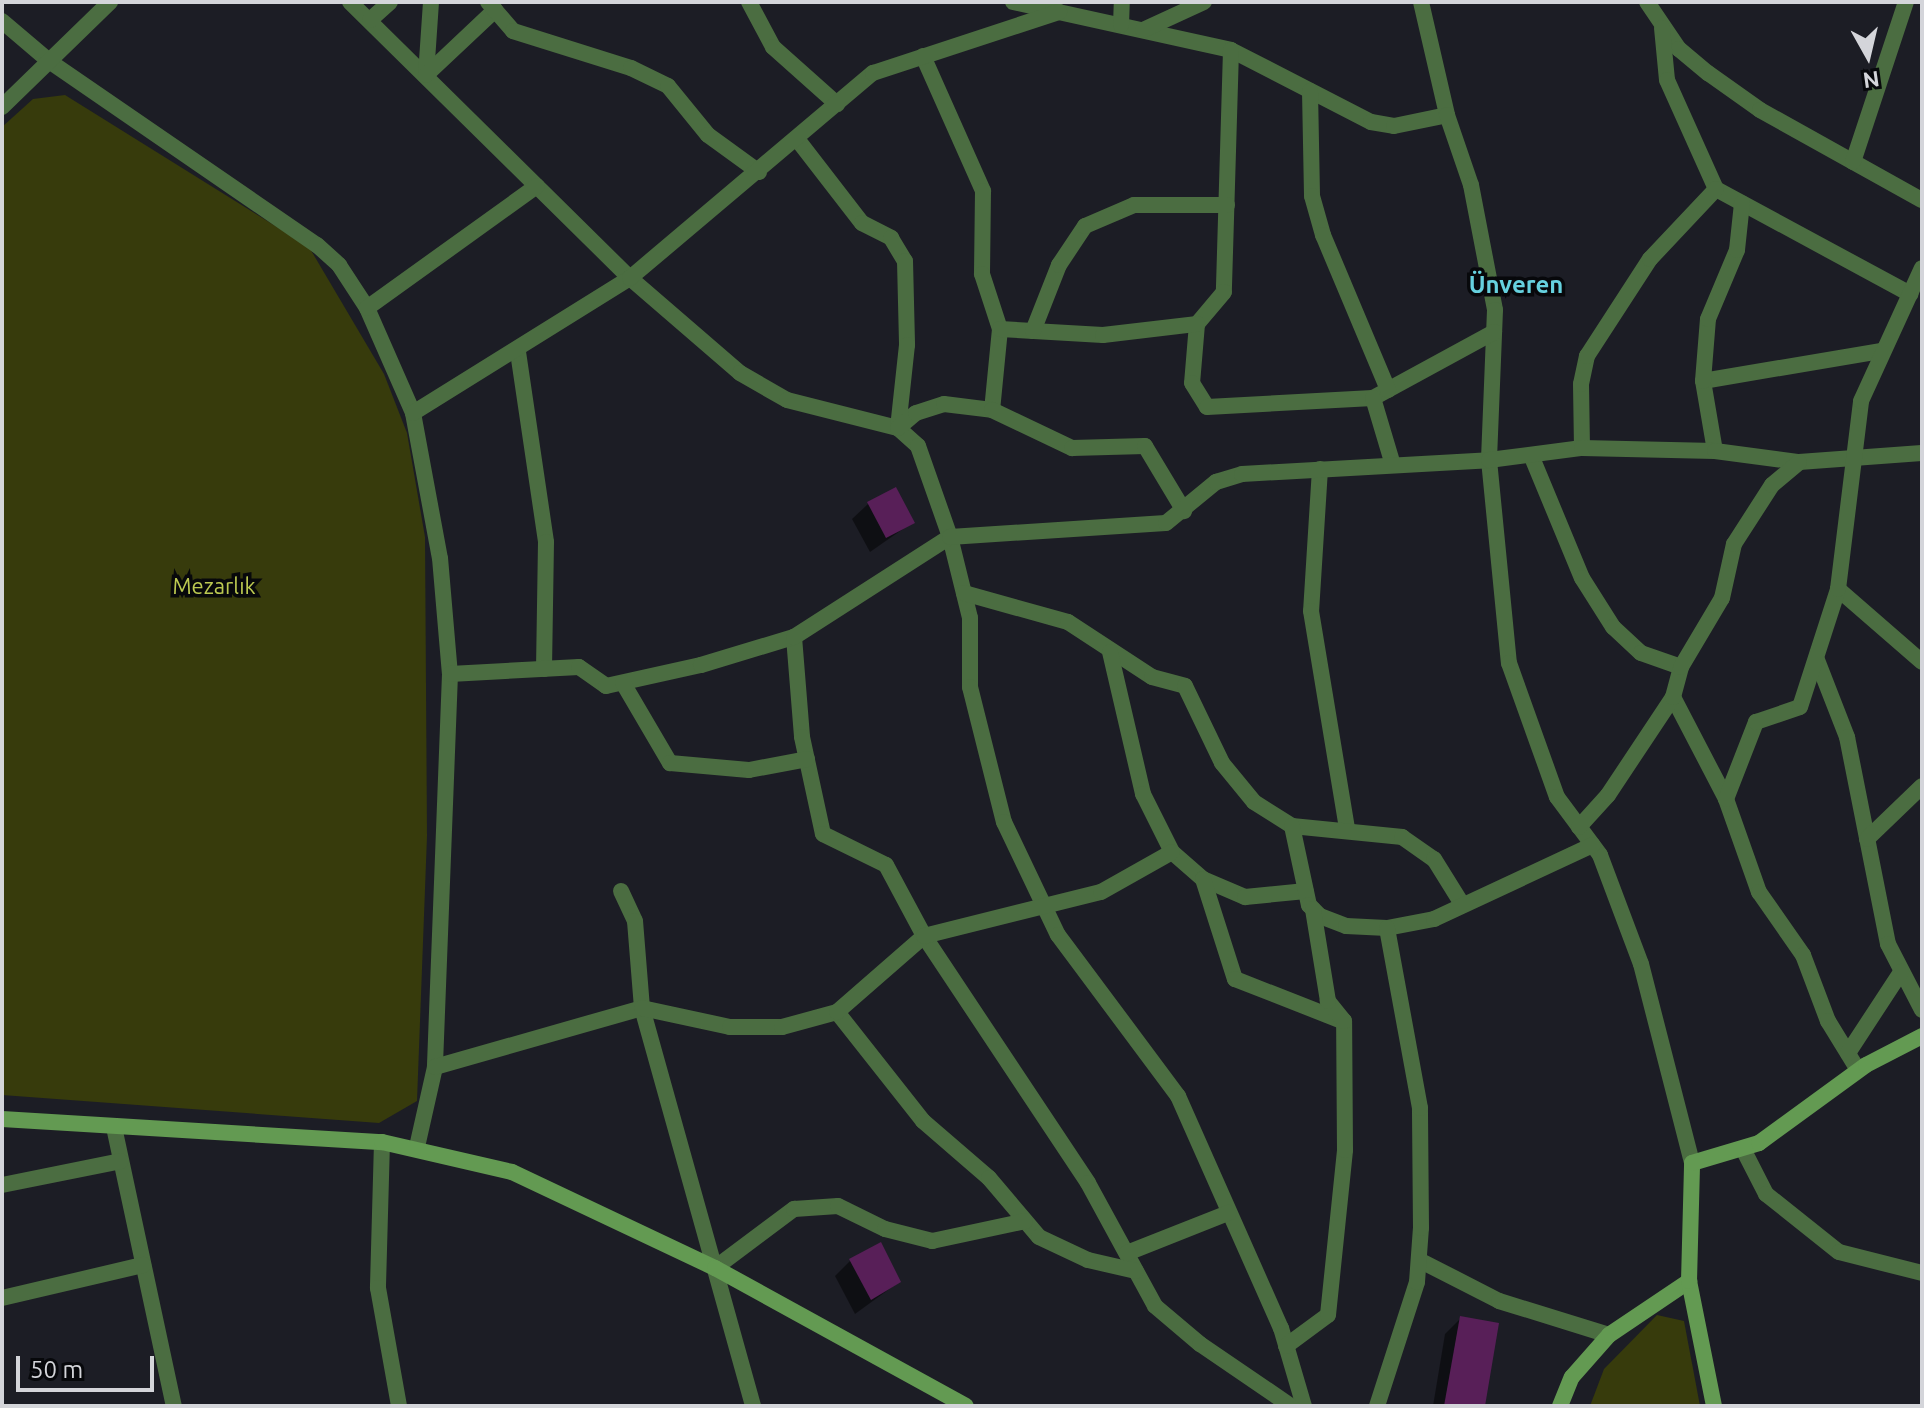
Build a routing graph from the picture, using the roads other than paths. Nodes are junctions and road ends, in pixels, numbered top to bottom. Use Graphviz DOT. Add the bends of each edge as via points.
graph roads {
  1 [pos="110,2"];
  2 [pos="350,2"];
  3 [pos="390,2"];
  4 [pos="431,2"];
  5 [pos="749,2"];
  6 [pos="1013,2"];
  7 [pos="1122,2"];
  8 [pos="1204,2"];
  9 [pos="1421,2"];
  10 [pos="1647,2"];
  11 [pos="1906,2"];
  12 [pos="1035,4"];
  13 [pos="492,6"];
  14 [pos="1059,12"];
  15 [pos="370,20"];
  16 [pos="2,21"];
  17 [pos="1121,25"];
  18 [pos="1662,28"];
  19 [pos="1143,30"];
  20 [pos="1231,50"];
  21 [pos="923,56"];
  22 [pos="49,61"];
  23 [pos="426,75"];
  24 [pos="1310,91"];
  25 [pos="837,104"];
  26 [pos="2,107"];
  27 [pos="1447,115"];
  28 [pos="797,139"];
  29 [pos="1853,162"];
  30 [pos="759,172"];
  31 [pos="537,186"];
  32 [pos="1716,189"];
  33 [pos="1922,200"];
  34 [pos="1742,203"];
  35 [pos="1227,205"];
  36 [pos="1922,268"];
  37 [pos="630,278"];
  38 [pos="1910,294"];
  39 [pos="367,308"];
  40 [pos="1197,324"];
  41 [pos="1000,329"];
  42 [pos="1033,331"];
  43 [pos="1494,332"];
  44 [pos="1881,351"];
  45 [pos="518,352"];
  46 [pos="1703,381"];
  47 [pos="1381,394"];
  48 [pos="992,410"];
  49 [pos="413,413"];
  50 [pos="898,428"];
  51 [pos="1582,448"];
  52 [pos="1715,451"];
  53 [pos="1922,453"];
  54 [pos="1531,455"];
  55 [pos="1489,460"];
  56 [pos="1856,461"];
  57 [pos="1799,462"];
  58 [pos="1393,465"];
  59 [pos="1320,469"];
  60 [pos="1184,511"];
  61 [pos="950,537"];
  62 [pos="1838,589"];
  63 [pos="964,593"];
  64 [pos="794,637"];
  65 [pos="1110,652"];
  66 [pos="1817,660"];
  67 [pos="1922,662"];
  68 [pos="1681,667"];
  69 [pos="544,669"];
  70 [pos="450,674"];
  71 [pos="623,683"];
  72 [pos="1673,697"];
  73 [pos="807,759"];
  74 [pos="1922,786"];
  75 [pos="1726,799"];
  76 [pos="1292,826"];
  77 [pos="1579,827"];
  78 [pos="1347,828"];
  79 [pos="1867,839"];
  80 [pos="1593,845"];
  81 [pos="1172,852"];
  82 [pos="1203,879"];
  83 [pos="621,891"];
  84 [pos="1306,891"];
  85 [pos="1462,904"];
  86 [pos="1046,909"];
  87 [pos="1313,909"];
  88 [pos="1387,928"];
  89 [pos="924,936"];
  90 [pos="1901,972"];
  91 [pos="642,1008"];
  92 [pos="1922,1010"];
  93 [pos="837,1012"];
  94 [pos="1344,1021"];
  95 [pos="1922,1036"];
  96 [pos="1848,1053"];
  97 [pos="435,1067"];
  98 [pos="1858,1070"];
  99 [pos="2,1119"];
  100 [pos="114,1127"];
  101 [pos="2,1128"];
  102 [pos="382,1142"];
  103 [pos="417,1147"];
  104 [pos="1743,1149"];
  105 [pos="121,1161"];
  106 [pos="1692,1163"];
  107 [pos="2,1185"];
  108 [pos="1228,1213"];
  109 [pos="1025,1221"];
  110 [pos="1127,1253"];
  111 [pos="1419,1260"];
  112 [pos="143,1265"];
  113 [pos="715,1268"];
  114 [pos="1136,1271"];
  115 [pos="1922,1273"];
  116 [pos="1689,1281"];
  117 [pos="2,1298"];
  118 [pos="1609,1335"];
  119 [pos="1286,1346"];
  120 [pos="1282,1403"];
  121 [pos="174,1406"];
  122 [pos="399,1406"];
  123 [pos="753,1406"];
  124 [pos="966,1406"];
  125 [pos="1304,1406"];
  126 [pos="1377,1406"];
  127 [pos="1560,1406"];
  128 [pos="1714,1406"];
  1 -- 22 [label="street"];
  2 -- 15 [label="street"];
  3 -- 15 [label="street"];
  4 -- 23 [label="street"];
  5 -- 25 [label="street" via="773,47"];
  6 -- 12 [label="street"];
  7 -- 17 [label="street"];
  8 -- 19 [label="street"];
  9 -- 27 [label="street"];
  10 -- 18 [label="street"];
  11 -- 29 [label="street"];
  12 -- 14 [label="street"];
  13 -- 23 [label="street"];
  13 -- 30 [label="street" via="513,31 586,52 668,86 708,135"];
  14 -- 17 [label="street"];
  14 -- 21 [label="street"];
  15 -- 23 [label="street"];
  16 -- 22 [label="street"];
  17 -- 19 [label="street"];
  18 -- 29 [label="street" via="1708,73"];
  18 -- 32 [label="street" via="1667,80"];
  19 -- 20 [label="street"];
  20 -- 24 [label="street"];
  20 -- 35 [label="street"];
  21 -- 25 [label="street" via="873,73"];
  21 -- 41 [label="street" via="983,191 982,274"];
  22 -- 26 [label="street"];
  22 -- 39 [label="street" via="294,225 339,265"];
  23 -- 31 [label="street"];
  24 -- 27 [label="street" via="1371,122 1394,126"];
  24 -- 47 [label="street" via="1312,196"];
  25 -- 28 [label="street"];
  27 -- 43 [label="street" via="1471,185 1495,310"];
  28 -- 30 [label="street"];
  28 -- 50 [label="street" via="862,223 891,238 905,261 907,345"];
  29 -- 33 [label="street"];
  30 -- 37 [label="street"];
  31 -- 37 [label="street"];
  31 -- 39 [label="street"];
  32 -- 34 [label="street"];
  32 -- 51 [label="street" via="1650,259 1587,356 1581,384"];
  34 -- 38 [label="street"];
  34 -- 46 [label="street" via="1737,250 1708,319"];
  35 -- 40 [label="street" via="1224,292"];
  35 -- 42 [label="street" via="1134,205 1085,226 1059,265"];
  36 -- 38 [label="street"];
  37 -- 45 [label="street"];
  37 -- 50 [label="street" via="762,389"];
  38 -- 44 [label="street"];
  39 -- 49 [label="street"];
  40 -- 42 [label="street" via="1103,335"];
  40 -- 47 [label="street" via="1192,383 1207,407"];
  41 -- 42 [label="street"];
  41 -- 48 [label="street"];
  43 -- 47 [label="street"];
  43 -- 55 [label="street"];
  44 -- 46 [label="street"];
  44 -- 56 [label="street" via="1861,401"];
  45 -- 49 [label="street"];
  45 -- 69 [label="street" via="546,542"];
  46 -- 52 [label="street"];
  47 -- 58 [label="street"];
  48 -- 50 [label="street" via="944,404 916,413"];
  48 -- 60 [label="street" via="1072,448 1145,446"];
  49 -- 70 [label="street" via="440,558"];
  50 -- 61 [label="street" via="918,446"];
  51 -- 52 [label="street"];
  51 -- 54 [label="street"];
  52 -- 57 [label="street"];
  53 -- 56 [label="street"];
  54 -- 55 [label="street"];
  54 -- 68 [label="street" via="1582,578 1613,627 1641,653"];
  55 -- 58 [label="street"];
  55 -- 77 [label="street" via="1509,663 1557,797"];
  56 -- 57 [label="street"];
  56 -- 62 [label="street"];
  57 -- 68 [label="street" via="1772,485 1734,544 1722,598"];
  58 -- 59 [label="street"];
  59 -- 60 [label="street" via="1242,474 1216,482"];
  59 -- 78 [label="street" via="1311,611"];
  60 -- 61 [label="street" via="1166,523 1136,529"];
  61 -- 63 [label="street"];
  61 -- 64 [label="street"];
  62 -- 66 [label="street"];
  62 -- 67 [label="street"];
  63 -- 65 [label="street" via="1068,622"];
  63 -- 86 [label="street" via="970,618 970,687 1004,822"];
  64 -- 71 [label="street"];
  64 -- 73 [label="street"];
  65 -- 76 [label="street" via="1152,677 1185,686 1222,763 1254,802"];
  65 -- 81 [label="street" via="1143,794"];
  66 -- 75 [label="street" via="1800,707 1756,722"];
  66 -- 79 [label="street" via="1847,737"];
  68 -- 72 [label="street"];
  69 -- 70 [label="street"];
  69 -- 71 [label="street" via="579,667 606,686"];
  70 -- 97 [label="street"];
  71 -- 73 [label="street" via="670,763 749,770"];
  72 -- 75 [label="street"];
  72 -- 77 [label="street" via="1608,795"];
  73 -- 89 [label="street" via="823,834 886,865"];
  74 -- 79 [label="street"];
  75 -- 96 [label="street" via="1759,892 1803,955"];
  76 -- 78 [label="street"];
  76 -- 84 [label="street"];
  77 -- 80 [label="street"];
  78 -- 85 [label="street" via="1402,837 1418,845 1448,876"];
  79 -- 90 [label="street" via="1888,944"];
  80 -- 85 [label="street"];
  80 -- 106 [label="street" via="1641,964"];
  81 -- 82 [label="street"];
  81 -- 86 [label="street" via="1101,892"];
  82 -- 84 [label="street" via="1245,897"];
  82 -- 94 [label="street" via="1235,979"];
  83 -- 91 [label="street" via="635,921"];
  84 -- 87 [label="street"];
  85 -- 88 [label="street" via="1434,919"];
  86 -- 89 [label="street"];
  86 -- 108 [label="street" via="1058,935 1178,1096"];
  87 -- 88 [label="street" via="1346,926"];
  87 -- 94 [label="street" via="1328,1001"];
  88 -- 111 [label="street" via="1420,1108"];
  89 -- 93 [label="street"];
  89 -- 110 [label="street" via="1088,1183"];
  90 -- 92 [label="street"];
  90 -- 96 [label="street"];
  91 -- 93 [label="street" via="730,1027 782,1027"];
  91 -- 97 [label="street"];
  91 -- 113 [label="street"];
  93 -- 109 [label="street" via="923,1121 989,1178"];
  94 -- 119 [label="street" via="1345,1150 1328,1315"];
  95 -- 98 [label="main road"];
  96 -- 98 [label="street"];
  97 -- 103 [label="street"];
  98 -- 104 [label="main road" via="1759,1143"];
  99 -- 100 [label="main road"];
  100 -- 101 [label="main road"];
  100 -- 102 [label="main road"];
  100 -- 105 [label="street"];
  102 -- 103 [label="main road"];
  102 -- 122 [label="street" via="378,1288"];
  103 -- 113 [label="main road" via="540,1184"];
  104 -- 106 [label="main road"];
  104 -- 115 [label="street" via="1766,1194 1839,1252"];
  105 -- 107 [label="street"];
  105 -- 112 [label="street"];
  106 -- 116 [label="main road"];
  108 -- 110 [label="street"];
  108 -- 119 [label="street"];
  109 -- 113 [label="street" via="932,1241 885,1229 838,1206 794,1209"];
  109 -- 114 [label="street" via="1039,1237 1088,1260"];
  110 -- 114 [label="street"];
  111 -- 118 [label="street" via="1499,1301"];
  111 -- 126 [label="street" via="1399,1351"];
  112 -- 117 [label="street"];
  112 -- 121 [label="street"];
  113 -- 123 [label="street"];
  113 -- 124 [label="main road"];
  114 -- 120 [label="street" via="1155,1306"];
  116 -- 118 [label="main road"];
  116 -- 128 [label="main road"];
  118 -- 127 [label="main road" via="1572,1377"];
  119 -- 125 [label="street"];
}
